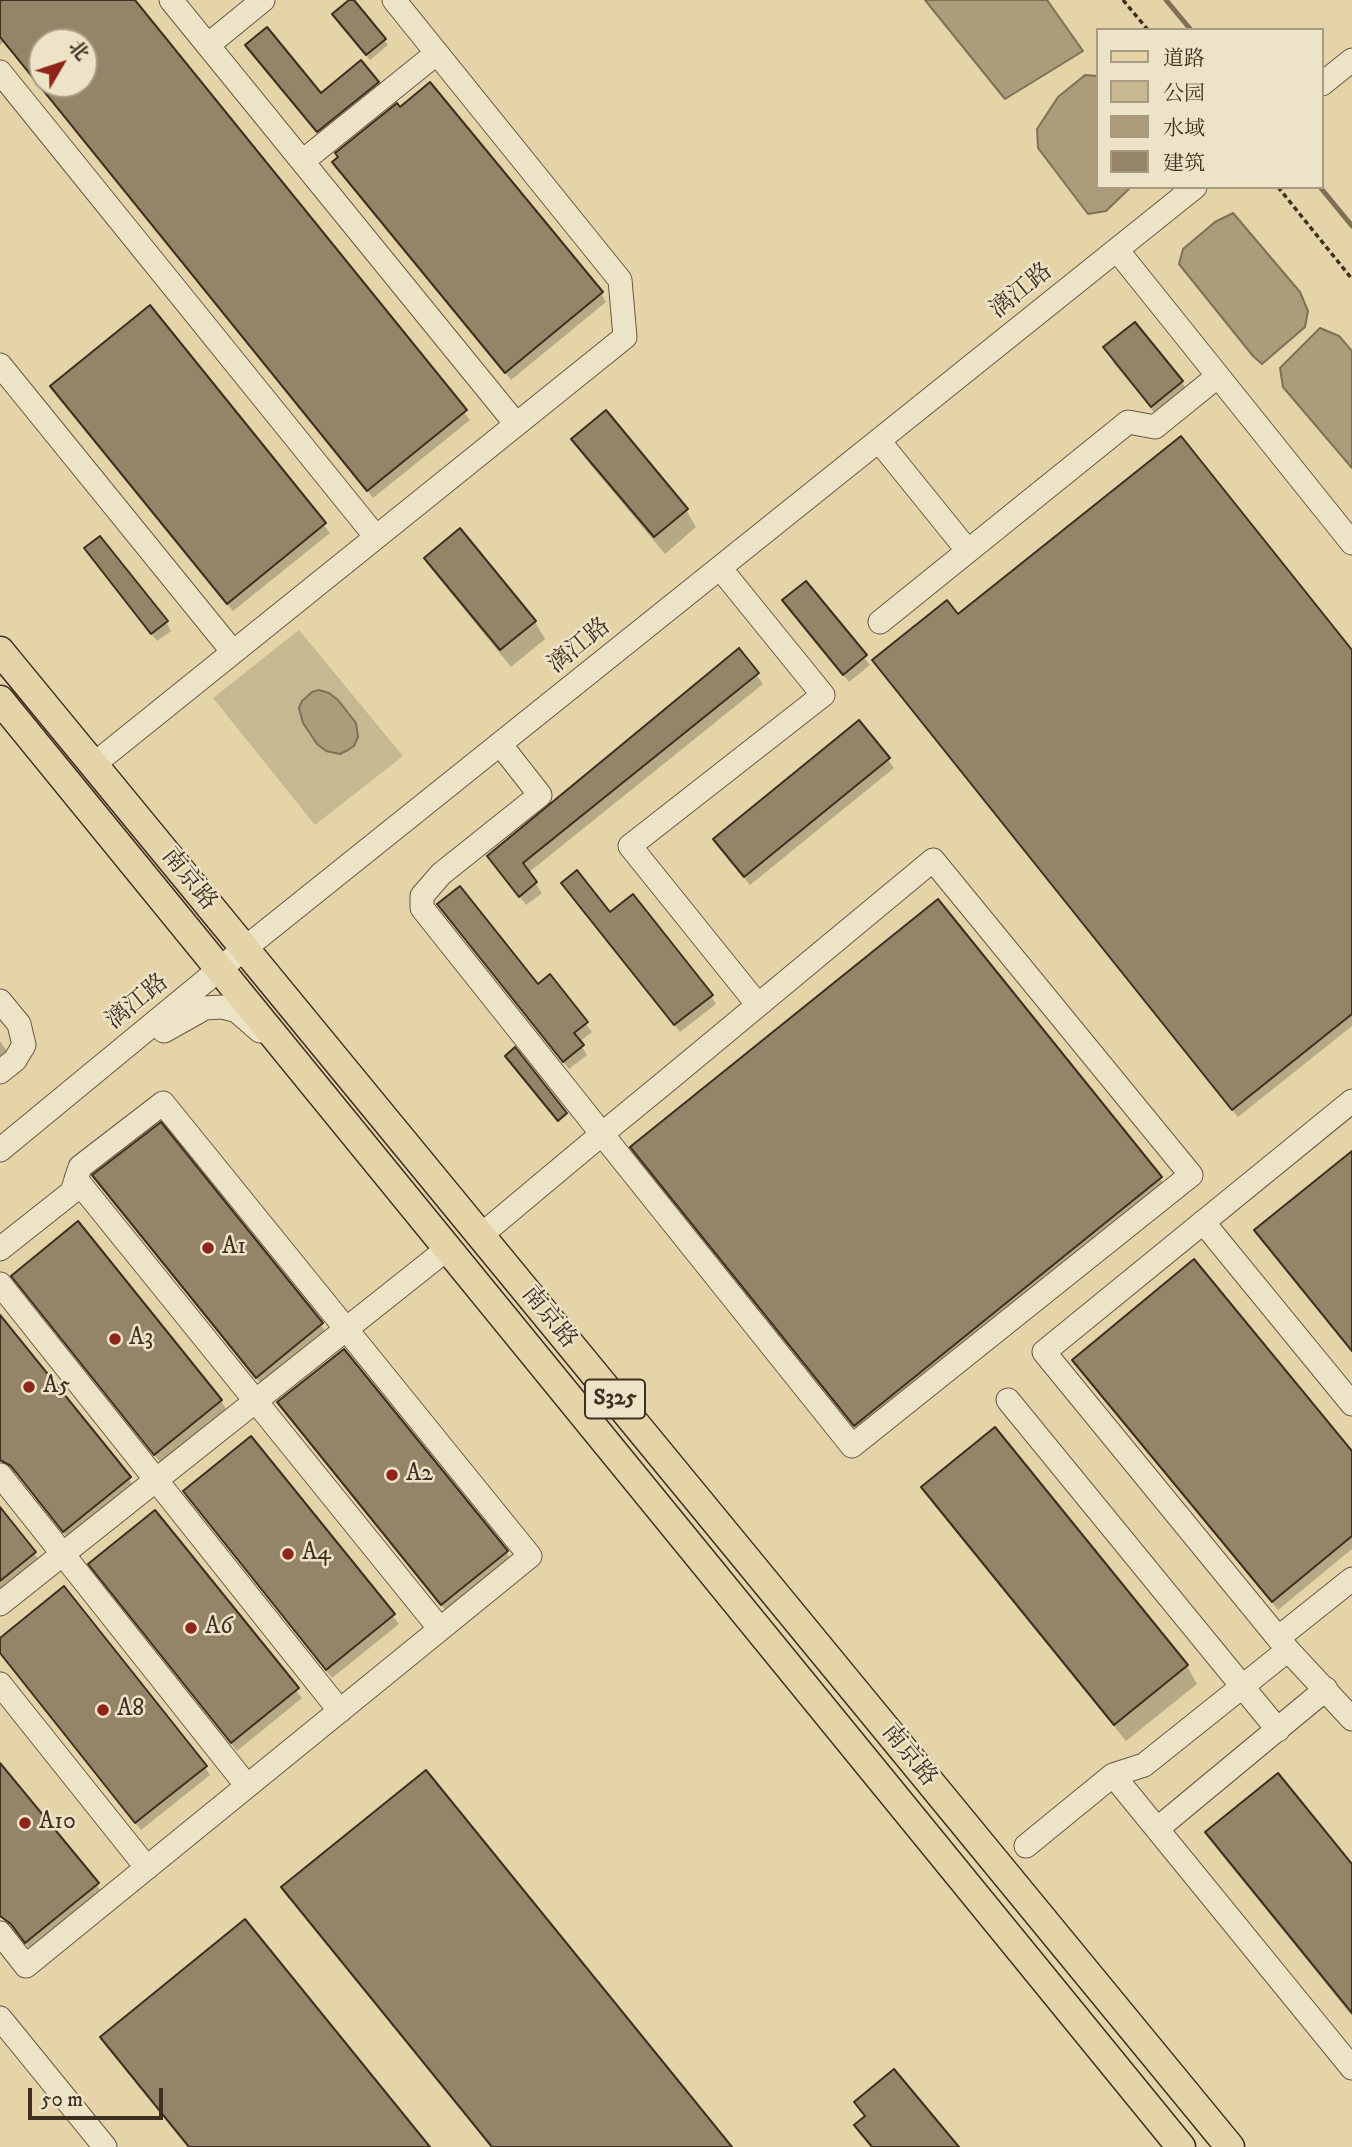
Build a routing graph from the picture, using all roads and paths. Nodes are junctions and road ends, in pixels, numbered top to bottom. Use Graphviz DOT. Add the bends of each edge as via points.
graph roads {
  1 [pos="171,0"];
  2 [pos="263,0"];
  3 [pos="394,0"];
  4 [pos="1123,0"];
  5 [pos="1146,28"];
  6 [pos="208,46"];
  7 [pos="437,53"];
  8 [pos="1352,60"];
  9 [pos="0,72"];
  10 [pos="1324,82"];
  11 [pos="303,161"];
  12 [pos="1192,189"];
  13 [pos="1280,189"];
  14 [pos="1116,250"];
  15 [pos="1352,279"];
  16 [pos="0,365"];
  17 [pos="1218,376"];
  18 [pos="516,424"];
  19 [pos="879,441"];
  20 [pos="376,537"];
  21 [pos="1352,543"];
  22 [pos="968,551"];
  23 [pos="720,568"];
  24 [pos="880,622"];
  25 [pos="0,651"];
  26 [pos="233,652"];
  27 [pos="0,700"];
  28 [pos="500,744"];
  29 [pos="93,765"];
  30 [pos="244,949"];
  31 [pos="219,970"];
  32 [pos="0,1001"];
  33 [pos="758,1005"];
  34 [pos="287,1054"];
  35 [pos="0,1072"];
  36 [pos="82,1083"];
  37 [pos="1352,1101"];
  38 [pos="602,1134"];
  39 [pos="0,1150"];
  40 [pos="76,1179"];
  41 [pos="1203,1223"];
  42 [pos="480,1236"];
  43 [pos="0,1249"];
  44 [pos="447,1249"];
  45 [pos="0,1284"];
  46 [pos="346,1329"];
  47 [pos="1008,1400"];
  48 [pos="256,1401"];
  49 [pos="1352,1404"];
  50 [pos="0,1475"];
  51 [pos="156,1480"];
  52 [pos="63,1555"];
  53 [pos="1352,1579"];
  54 [pos="0,1604"];
  55 [pos="440,1629"];
  56 [pos="1283,1644"];
  57 [pos="0,1684"];
  58 [pos="1242,1686"];
  59 [pos="1342,1701"];
  60 [pos="340,1711"];
  61 [pos="1278,1730"];
  62 [pos="1112,1775"];
  63 [pos="247,1786"];
  64 [pos="1157,1829"];
  65 [pos="1026,1846"];
  66 [pos="147,1868"];
  67 [pos="0,1933"];
  68 [pos="0,2018"];
  69 [pos="1352,2068"];
  70 [pos="105,2147"];
  71 [pos="1181,2147"];
  72 [pos="1230,2147"];
  1 -- 6 [label="street"];
  2 -- 6 [label="street"];
  3 -- 7 [label="street"];
  4 -- 5 [label="path"];
  6 -- 11 [label="street"];
  7 -- 11 [label="street"];
  7 -- 18 [label="street" via="620,280 625,337"];
  8 -- 10 [label="street"];
  9 -- 20 [label="street"];
  11 -- 18 [label="street"];
  12 -- 14 [label="street, 漓江路"];
  13 -- 15 [label="path"];
  14 -- 17 [label="street"];
  14 -- 19 [label="street, 漓江路"];
  16 -- 26 [label="street"];
  17 -- 21 [label="street"];
  17 -- 22 [label="street" via="1155,427 1128,422"];
  18 -- 20 [label="street"];
  19 -- 22 [label="street"];
  19 -- 23 [label="street, 漓江路"];
  20 -- 26 [label="street"];
  22 -- 24 [label="street"];
  23 -- 28 [label="street, 漓江路"];
  23 -- 33 [label="street" via="823,695 630,846"];
  25 -- 29 [label="main road, 南京路 / S325"];
  26 -- 29 [label="street"];
  27 -- 31 [label="main road, 南京路 / S325"];
  28 -- 30 [label="street, 漓江路"];
  28 -- 38 [label="street" via="540,795 441,873 422,896 422,908"];
  29 -- 30 [label="main road, 南京路 / S325"];
  30 -- 31 [label="street, 漓江路"];
  30 -- 42 [label="main road, 南京路 / S325"];
  31 -- 34 [label="main road, 南京路 / S325"];
  31 -- 36 [label="street, 漓江路"];
  32 -- 35 [label="street" via="19,1024 24,1045"];
  33 -- 38 [label="street"];
  33 -- 38 [label="street" via="933,860 1191,1175 852,1446"];
  34 -- 36 [label="street" via="237,1011 205,1008"];
  34 -- 44 [label="main road, 南京路 / S325"];
  36 -- 39 [label="street, 漓江路"];
  37 -- 41 [label="street"];
  38 -- 42 [label="street"];
  40 -- 43 [label="street" via="72,1192"];
  40 -- 46 [label="street" via="80,1167 163,1102"];
  40 -- 48 [label="street"];
  41 -- 49 [label="street"];
  41 -- 56 [label="street" via="1045,1352"];
  42 -- 72 [label="main road, 南京路 / S325"];
  44 -- 46 [label="street"];
  44 -- 71 [label="main road, 南京路 / S325"];
  45 -- 51 [label="street"];
  46 -- 48 [label="street"];
  46 -- 55 [label="street" via="530,1556"];
  47 -- 58 [label="street"];
  48 -- 51 [label="street"];
  48 -- 55 [label="street"];
  50 -- 52 [label="street"];
  51 -- 52 [label="street"];
  51 -- 60 [label="street"];
  52 -- 54 [label="street"];
  52 -- 63 [label="street"];
  53 -- 56 [label="street"];
  55 -- 60 [label="street"];
  56 -- 58 [label="street"];
  56 -- 59 [label="street"];
  57 -- 66 [label="street"];
  58 -- 61 [label="street"];
  58 -- 62 [label="street" via="1144,1765"];
  59 -- 61 [label="street"];
  60 -- 63 [label="street"];
  61 -- 64 [label="street"];
  62 -- 64 [label="street"];
  62 -- 65 [label="street"];
  63 -- 66 [label="street"];
  64 -- 69 [label="street"];
  66 -- 67 [label="street" via="26,1966"];
  68 -- 70 [label="street"];
}
